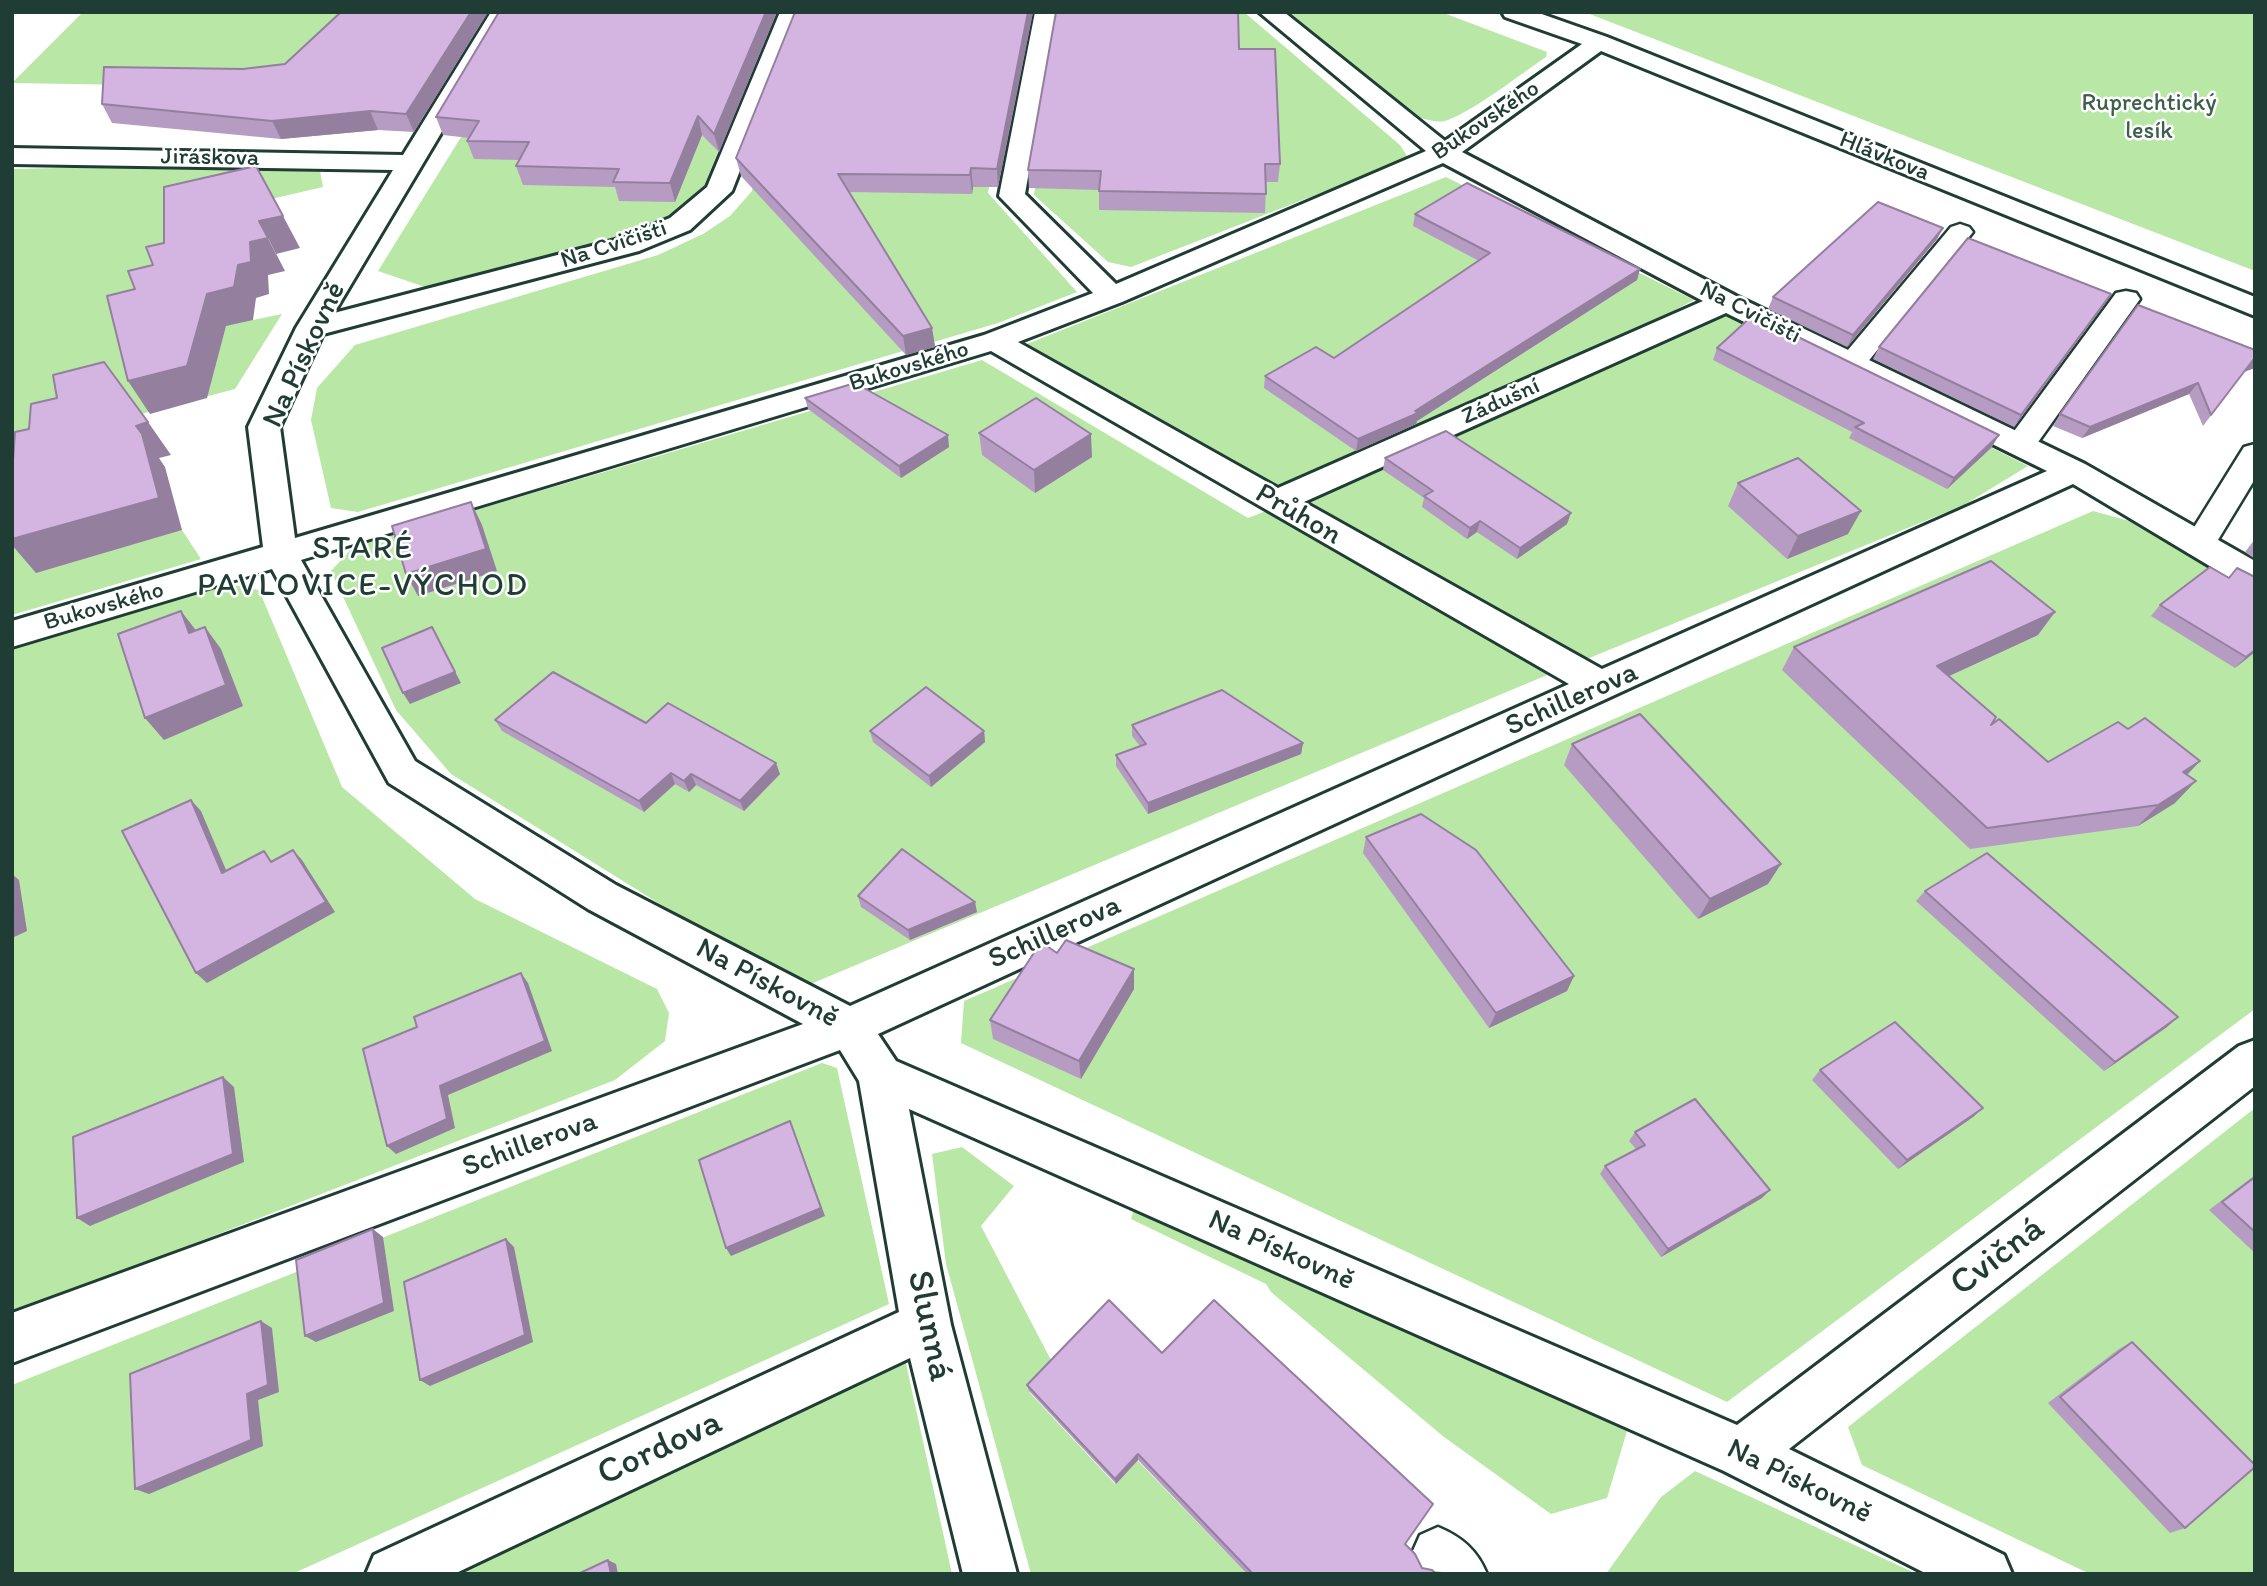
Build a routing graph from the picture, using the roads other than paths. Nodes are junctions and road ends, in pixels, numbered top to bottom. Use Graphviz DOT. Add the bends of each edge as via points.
graph roads {
  1 [pos="502,12"];
  2 [pos="791,12"];
  3 [pos="1046,12"];
  4 [pos="1270,12"];
  5 [pos="1513,12"];
  6 [pos="1599,42"];
  7 [pos="1444,153"];
  8 [pos="12,156"];
  9 [pos="408,163"];
  10 [pos="1961,232"];
  11 [pos="1112,296"];
  12 [pos="2126,299"];
  13 [pos="1726,302"];
  14 [pos="2255,307"];
  15 [pos="311,328"];
  16 [pos="994,341"];
  17 [pos="1852,363"];
  18 [pos="2020,445"];
  19 [pos="2255,454"];
  20 [pos="2074,471"];
  21 [pos="1275,502"];
  22 [pos="2199,545"];
  23 [pos="281,555"];
  24 [pos="2255,577"];
  25 [pos="12,634"];
  26 [pos="1602,686"];
  27 [pos="849,1027"];
  28 [pos="2255,1060"];
  29 [pos="880,1075"];
  30 [pos="926,1325"];
  31 [pos="12,1338"];
  32 [pos="1742,1453"];
  33 [pos="393,1574"];
  34 [pos="990,1574"];
  35 [pos="1985,1574"];
  1 -- 9 [label="street, Na Pískovně"];
  2 -- 15 [label="street, Na Cvičišti" via="719,191 680,224 629,245"];
  3 -- 11 [label="street" via="1012,196"];
  4 -- 7 [label="street, Na Cvičišti"];
  5 -- 6 [label="street, Hlávkova"];
  6 -- 7 [label="street, Bukovského"];
  6 -- 14 [label="street, Hlávkova"];
  7 -- 11 [label="street, Bukovského"];
  7 -- 13 [label="street, Na Cvičišti"];
  8 -- 9 [label="street, Jiráskova"];
  9 -- 15 [label="street, Na Pískovně"];
  10 -- 17 [label="lane"];
  11 -- 16 [label="street, Bukovského"];
  12 -- 18 [label="lane"];
  13 -- 17 [label="street, Na Cvičišti"];
  13 -- 21 [label="street, Zádušní"];
  15 -- 23 [label="street, Na Pískovně" via="264,427"];
  16 -- 21 [label="street, Průhon"];
  16 -- 23 [label="street, Bukovského"];
  17 -- 18 [label="street, Na Cvičišti"];
  18 -- 20 [label="street, Na Cvičišti"];
  19 -- 22 [label="lane"];
  20 -- 22 [label="street, Na Cvičišti"];
  20 -- 26 [label="street, Schillerova"];
  21 -- 26 [label="street, Průhon"];
  22 -- 24 [label="street, Na Cvičišti"];
  23 -- 25 [label="street, Bukovského"];
  23 -- 27 [label="street, Na Pískovně" via="402,772 602,897"];
  26 -- 27 [label="street, Schillerova"];
  27 -- 29 [label="street, Na Pískovně"];
  27 -- 31 [label="street, Schillerova"];
  28 -- 32 [label="street, Cvičná"];
  29 -- 30 [label="street, Slunná"];
  29 -- 32 [label="street, Na Pískovně"];
  30 -- 33 [label="street, Cordova"];
  30 -- 34 [label="street, Slunná"];
  32 -- 35 [label="street, Na Pískovně"];
}
